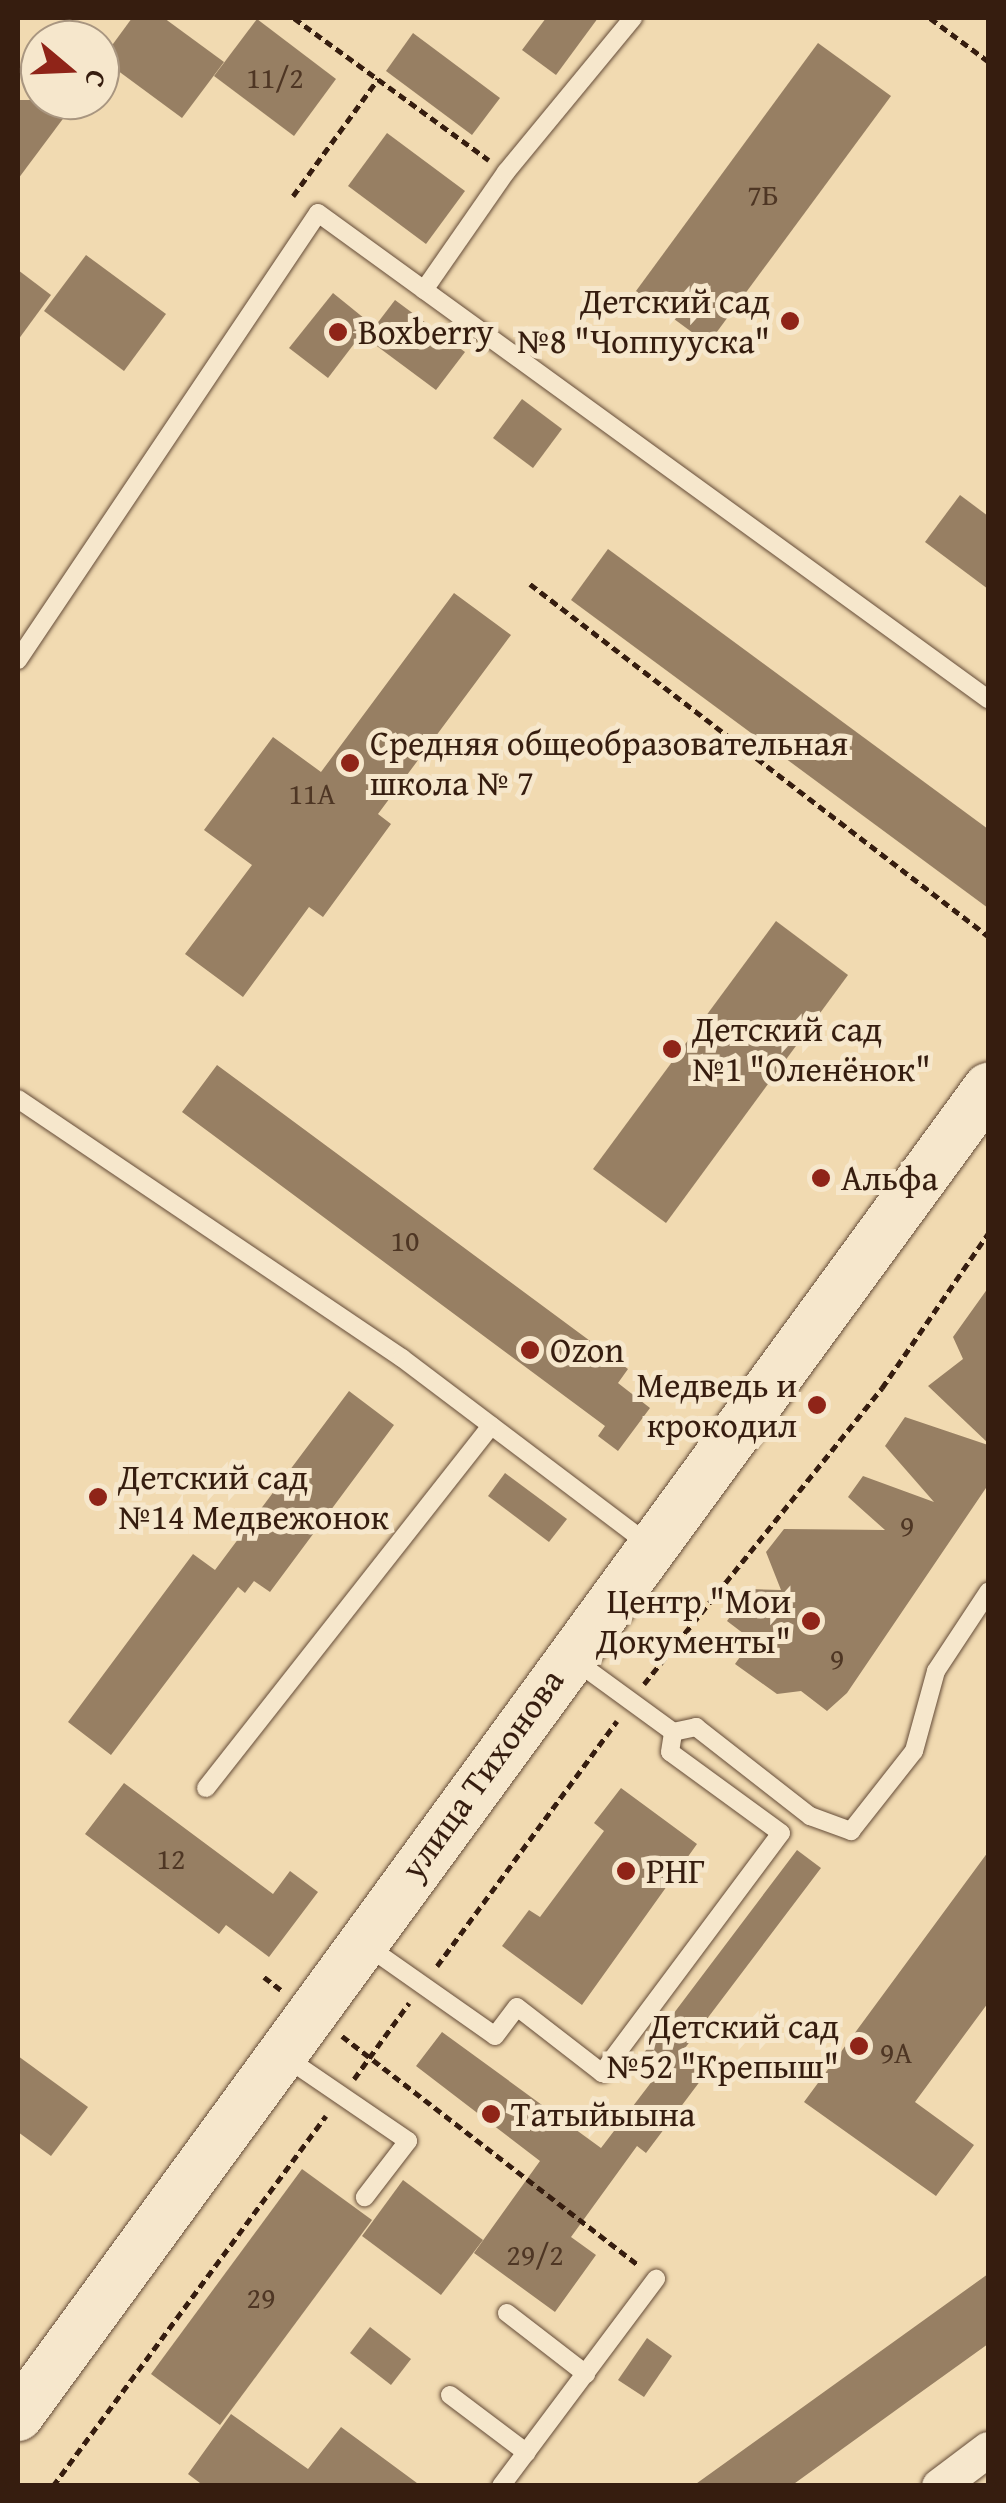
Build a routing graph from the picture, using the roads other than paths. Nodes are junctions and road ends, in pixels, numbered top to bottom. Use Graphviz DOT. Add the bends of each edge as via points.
graph roads {
  1 [pos="633,18"];
  2 [pos="424,290"];
  3 [pos="18,660"];
  4 [pos="988,699"];
  5 [pos="988,1088"];
  6 [pos="18,1099"];
  7 [pos="491,1426"];
  8 [pos="649,1545"];
  9 [pos="988,1592"];
  10 [pos="568,1656"];
  11 [pos="673,1732"];
  12 [pos="206,1788"];
  13 [pos="361,1942"];
  14 [pos="280,2054"];
  15 [pos="365,2198"];
  16 [pos="656,2279"];
  17 [pos="507,2313"];
  18 [pos="586,2374"];
  19 [pos="450,2395"];
  20 [pos="18,2416"];
  21 [pos="988,2448"];
  22 [pos="526,2453"];
  23 [pos="501,2486"];
  24 [pos="940,2486"];
  1 -- 2 [label="lane" via="506,172"];
  2 -- 3 [label="lane" via="318,213"];
  2 -- 4 [label="lane"];
  5 -- 8 [label="main road, улица Тихонова"];
  6 -- 7 [label="lane"];
  7 -- 8 [label="lane"];
  7 -- 12 [label="lane"];
  8 -- 10 [label="main road, улица Тихонова"];
  9 -- 11 [label="lane" via="936,1671 914,1751 852,1832 810,1816 696,1726"];
  10 -- 11 [label="lane"];
  10 -- 13 [label="main road, улица Тихонова"];
  11 -- 13 [label="lane" via="670,1752 782,1833 602,2074 517,2007 495,2036"];
  13 -- 14 [label="main road, улица Тихонова"];
  14 -- 15 [label="lane" via="408,2141"];
  14 -- 20 [label="main road, улица Тихонова"];
  16 -- 18 [label="lane"];
  17 -- 18 [label="lane"];
  18 -- 22 [label="lane"];
  19 -- 22 [label="lane"];
  21 -- 24 [label="street"];
  22 -- 23 [label="lane"];
}
